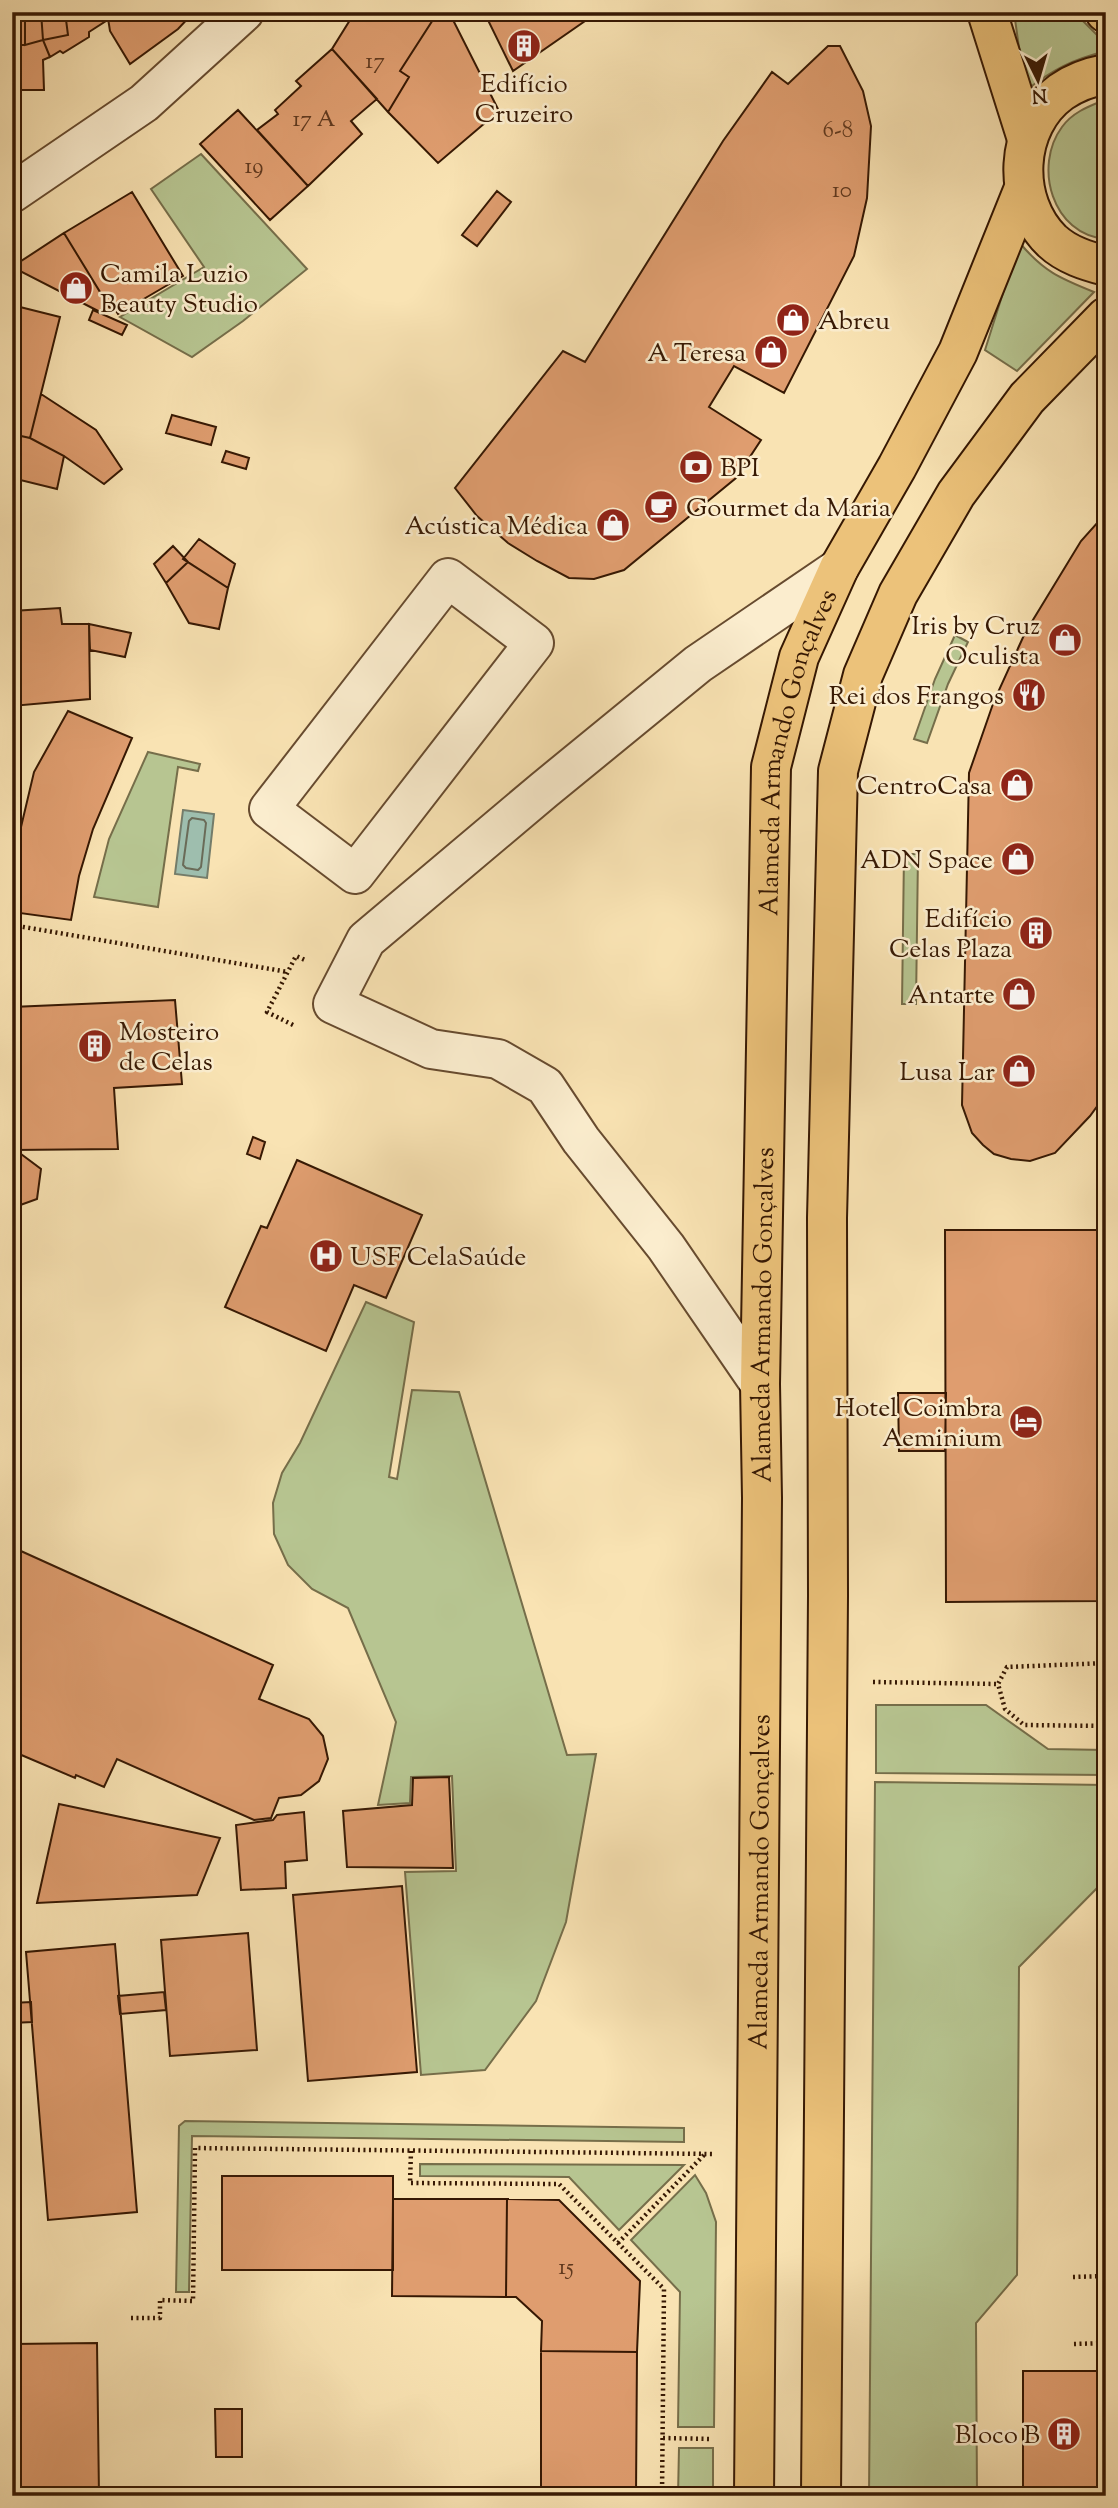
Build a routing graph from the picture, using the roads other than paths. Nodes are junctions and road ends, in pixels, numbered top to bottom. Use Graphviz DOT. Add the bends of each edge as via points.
graph roads {
  1 [pos="244,12"];
  2 [pos="987,12"];
  3 [pos="1106,74"];
  4 [pos="1027,139"];
  5 [pos="1024,188"];
  6 [pos="12,193"];
  7 [pos="1106,267"];
  8 [pos="1098,332"];
  9 [pos="839,568"];
  10 [pos="355,874"];
  11 [pos="404,908"];
  12 [pos="760,1384"];
  13 [pos="754,2496"];
  14 [pos="821,2496"];
  1 -- 6 [label="street" via="144,103"];
  2 -- 4 [label="main road"];
  3 -- 4 [label="main road" via="1084,79 1060,93 1040,113"];
  4 -- 5 [label="main road"];
  5 -- 7 [label="main road" via="1034,216 1052,241 1077,258"];
  5 -- 9 [label="main road, Alameda Armando Gonçalves" via="958,352"];
  8 -- 14 [label="main road, Alameda Armando Gonçalves" via="1027,398 956,494 898,594 863,675 838,771 827,1217"];
  9 -- 11 [label="street" via="698,664"];
  9 -- 12 [label="main road, Alameda Armando Gonçalves" via="799,657 771,767"];
  10 -- 10 [label="street" via="534,643 448,578 269,809"];
  10 -- 11 [label="street"];
  11 -- 12 [label="street" via="366,940 333,1004 431,1049 498,1059 545,1086 581,1140 666,1247"];
  12 -- 13 [label="main road, Alameda Armando Gonçalves"];
}
